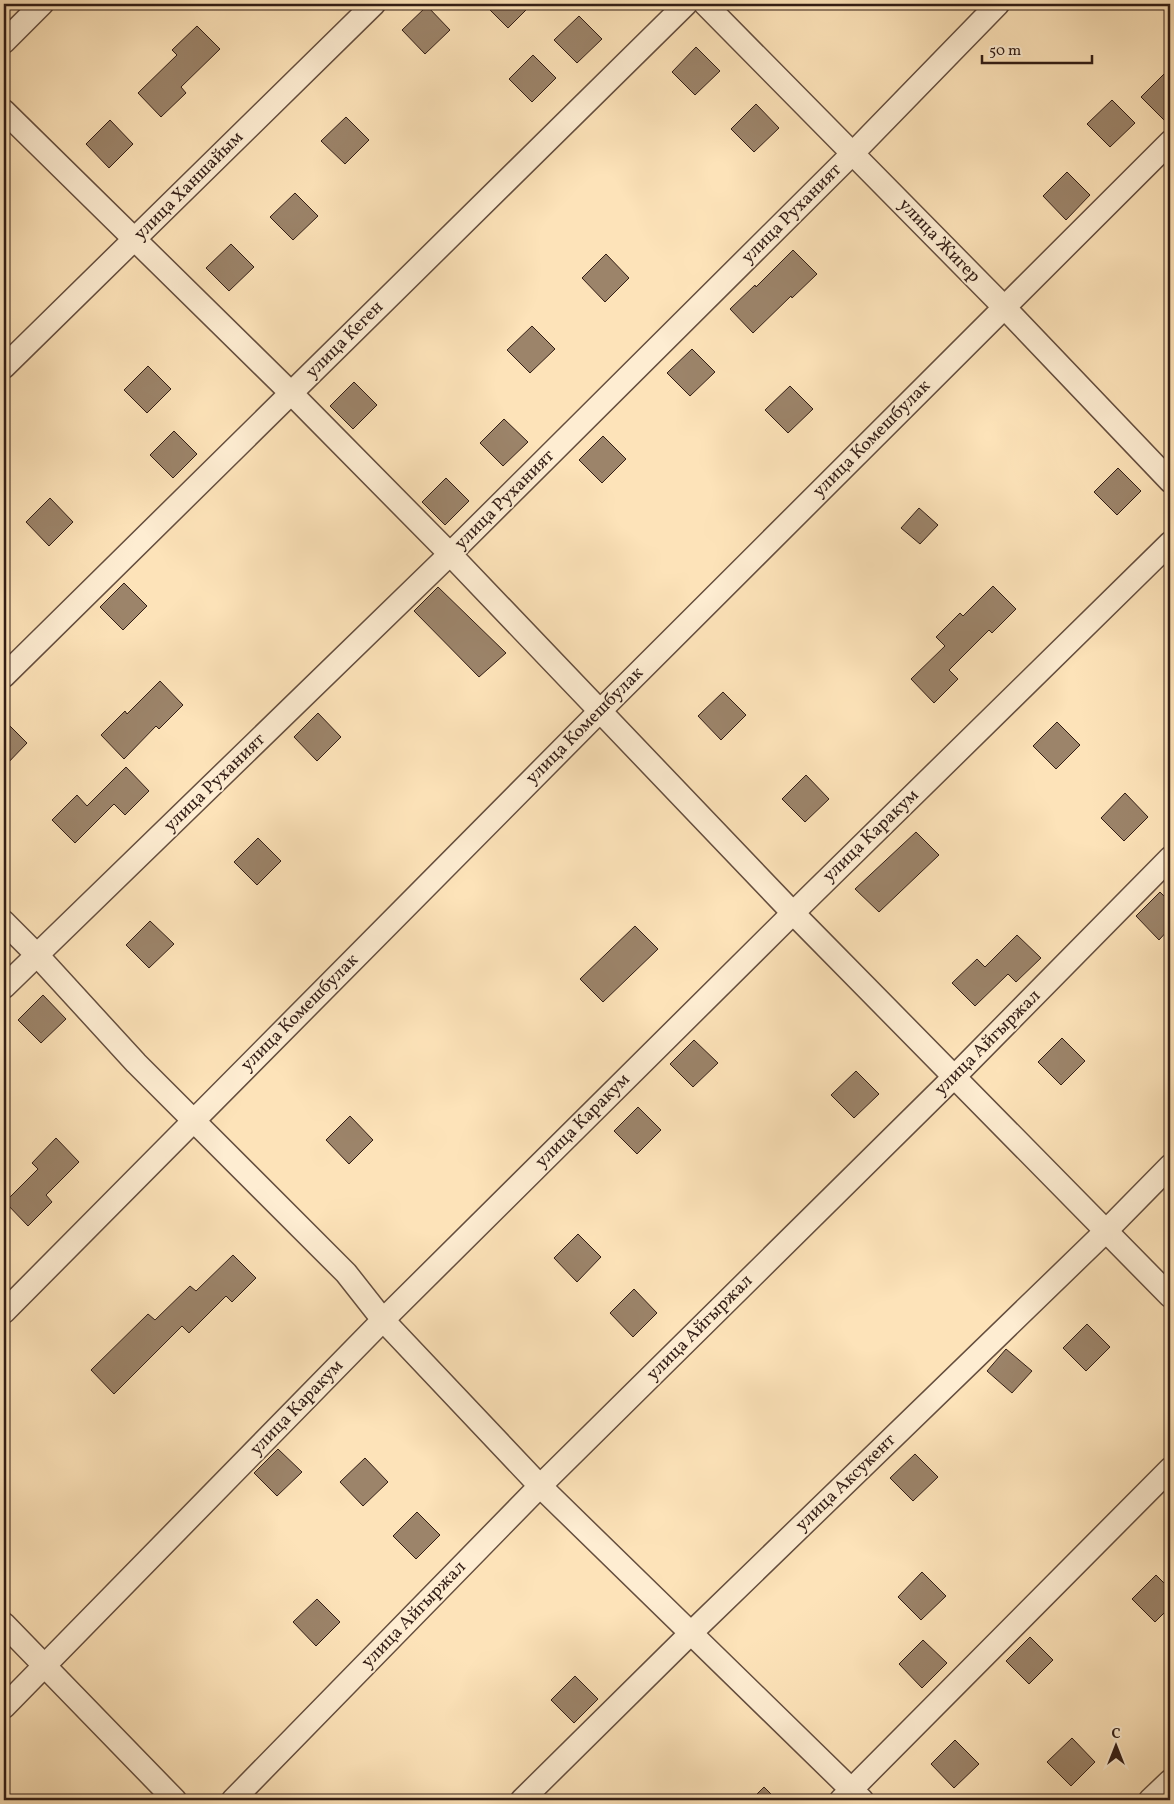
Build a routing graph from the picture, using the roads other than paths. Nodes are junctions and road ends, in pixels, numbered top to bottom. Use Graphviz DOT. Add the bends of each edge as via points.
graph roads {
  1 [pos="42,4"];
  2 [pos="374,4"];
  3 [pos="686,4"];
  4 [pos="705,4"];
  5 [pos="998,4"];
  6 [pos="4,42"];
  7 [pos="4,111"];
  8 [pos="1170,142"];
  9 [pos="853,153"];
  10 [pos="135,239"];
  11 [pos="1004,308"];
  12 [pos="4,367"];
  13 [pos="291,393"];
  14 [pos="1170,482"];
  15 [pos="1170,543"];
  16 [pos="450,554"];
  17 [pos="4,676"];
  18 [pos="600,711"];
  19 [pos="1170,858"];
  20 [pos="793,913"];
  21 [pos="4,922"];
  22 [pos="38,956"];
  23 [pos="4,988"];
  24 [pos="954,1077"];
  25 [pos="194,1121"];
  26 [pos="1170,1166"];
  27 [pos="1106,1231"];
  28 [pos="1170,1296"];
  29 [pos="4,1312"];
  30 [pos="383,1320"];
  31 [pos="1170,1469"];
  32 [pos="540,1486"];
  33 [pos="4,1624"];
  34 [pos="690,1634"];
  35 [pos="44,1666"];
  36 [pos="4,1707"];
  37 [pos="1170,1781"];
  38 [pos="851,1797"];
  39 [pos="175,1800"];
  40 [pos="233,1800"];
  41 [pos="522,1800"];
  42 [pos="1150,1800"];
  1 -- 6 [label="street"];
  2 -- 10 [label="street, улица Ханшайым"];
  3 -- 13 [label="street, улица Кеген"];
  4 -- 9 [label="street, улица Жигер"];
  5 -- 9 [label="street, улица Руханият"];
  7 -- 10 [label="street"];
  8 -- 11 [label="street, улица Комешбулак"];
  9 -- 11 [label="street, улица Жигер"];
  9 -- 16 [label="street, улица Руханият"];
  10 -- 12 [label="street, улица Ханшайым"];
  10 -- 13 [label="street"];
  11 -- 14 [label="street, улица Жигер"];
  11 -- 18 [label="street, улица Комешбулак"];
  13 -- 16 [label="street"];
  13 -- 17 [label="street, улица Кеген"];
  15 -- 20 [label="street, улица Каракум"];
  16 -- 18 [label="street"];
  16 -- 22 [label="street, улица Руханият"];
  18 -- 20 [label="street"];
  18 -- 25 [label="street, улица Комешбулак"];
  19 -- 24 [label="street, улица Айгыржал"];
  20 -- 24 [label="street"];
  20 -- 30 [label="street, улица Каракум"];
  21 -- 22 [label="street"];
  22 -- 23 [label="street, улица Руханият"];
  22 -- 25 [label="street"];
  24 -- 27 [label="street"];
  24 -- 32 [label="street, улица Айгыржал"];
  25 -- 29 [label="street, улица Комешбулак"];
  25 -- 30 [label="street" via="346,1273"];
  26 -- 27 [label="street, улица Аксукент"];
  27 -- 28 [label="street"];
  27 -- 34 [label="street, улица Аксукент"];
  30 -- 32 [label="street"];
  30 -- 35 [label="street, улица Каракум"];
  31 -- 38 [label="street"];
  32 -- 34 [label="street"];
  32 -- 40 [label="street, улица Айгыржал"];
  33 -- 35 [label="street"];
  34 -- 38 [label="street"];
  34 -- 41 [label="street, улица Аксукент"];
  35 -- 36 [label="street, улица Каракум"];
  35 -- 39 [label="street"];
  37 -- 42 [label="street"];
}
